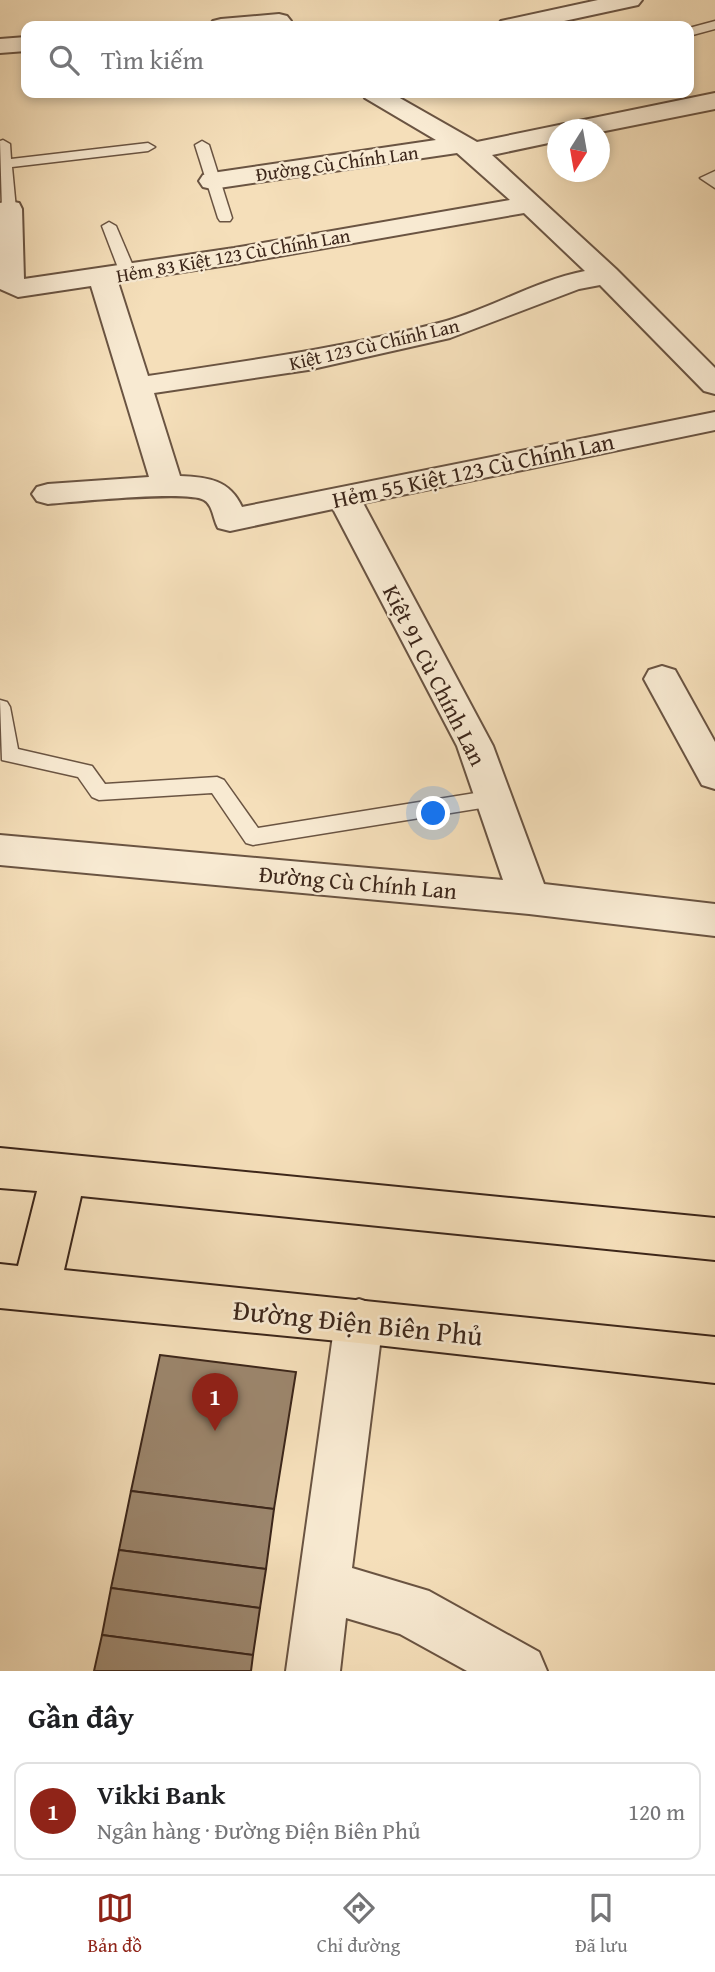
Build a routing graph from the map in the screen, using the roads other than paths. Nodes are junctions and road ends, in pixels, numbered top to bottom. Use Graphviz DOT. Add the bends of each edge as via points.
graph roads {
  1 [pos="630,0"];
  2 [pos="279,11"];
  3 [pos="240,21"];
  4 [pos="532,21"];
  5 [pos="715,25"];
  6 [pos="694,31"];
  7 [pos="21,44"];
  8 [pos="0,46"];
  9 [pos="383,98"];
  10 [pos="715,100"];
  11 [pos="610,122"];
  12 [pos="547,135"];
  13 [pos="3,144"];
  14 [pos="202,145"];
  15 [pos="148,148"];
  16 [pos="468,148"];
  17 [pos="5,164"];
  18 [pos="715,175"];
  19 [pos="212,181"];
  20 [pos="715,184"];
  21 [pos="530,204"];
  22 [pos="9,209"];
  23 [pos="225,218"];
  24 [pos="109,226"];
  25 [pos="115,275"];
  26 [pos="606,275"];
  27 [pos="715,385"];
  28 [pos="136,387"];
  29 [pos="715,421"];
  30 [pos="167,487"];
  31 [pos="48,494"];
  32 [pos="342,497"];
  33 [pos="662,679"];
  34 [pos="0,707"];
  35 [pos="715,775"];
  36 [pos="494,798"];
  37 [pos="0,850"];
  38 [pos="529,898"];
  39 [pos="715,920"];
  40 [pos="0,1168"];
  41 [pos="64,1174"];
  42 [pos="715,1239"];
  43 [pos="18,1288"];
  44 [pos="359,1321"];
  45 [pos="715,1360"];
  46 [pos="324,1586"];
  47 [pos="313,1671"];
  48 [pos="520,1671"];
  1 -- 4 [label="street"];
  2 -- 3 [label="street"];
  5 -- 6 [label="lane"];
  7 -- 8 [label="street"];
  9 -- 16 [label="street"];
  10 -- 11 [label="street"];
  12 -- 16 [label="street, Đường Cù Chính Lan"];
  13 -- 17 [label="lane"];
  14 -- 19 [label="lane"];
  15 -- 17 [label="lane"];
  16 -- 19 [label="street, Đường Cù Chính Lan"];
  16 -- 21 [label="street"];
  17 -- 22 [label="lane"];
  18 -- 20 [label="lane" via="707,178"];
  19 -- 23 [label="lane"];
  21 -- 25 [label="street, Hẻm 83 Kiệt 123 Cù Chính Lan"];
  21 -- 26 [label="street"];
  22 -- 25 [label="street, Hẻm 83 Kiệt 123 Cù Chính Lan" via="11,286"];
  24 -- 25 [label="lane"];
  25 -- 28 [label="street"];
  26 -- 27 [label="street"];
  26 -- 28 [label="street, Kiệt 123 Cù Chính Lan" via="571,282 450,329 309,361"];
  28 -- 30 [label="street"];
  29 -- 32 [label="street, Hẻm 55 Kiệt 123 Cù Chính Lan"];
  30 -- 31 [label="street"];
  30 -- 32 [label="street, Hẻm 55 Kiệt 123 Cù Chính Lan" via="209,489 226,502 230,520"];
  32 -- 36 [label="street, Kiệt 91 Cù Chính Lan" via="475,746"];
  33 -- 35 [label="street"];
  34 -- 36 [label="lane" via="9,755 85,771 99,792 217,785 253,837"];
  36 -- 38 [label="street, Kiệt 91 Cù Chính Lan"];
  37 -- 38 [label="street, Đường Cù Chính Lan"];
  38 -- 39 [label="street, Đường Cù Chính Lan"];
  40 -- 41 [label="main road"];
  41 -- 42 [label="main road"];
  41 -- 43 [label="main road"];
  43 -- 44 [label="main road, Đường Điện Biên Phủ"];
  44 -- 45 [label="main road, Đường Điện Biên Phủ"];
  44 -- 46 [label="street"];
  46 -- 47 [label="street"];
  46 -- 48 [label="street" via="411,1610"];
}
